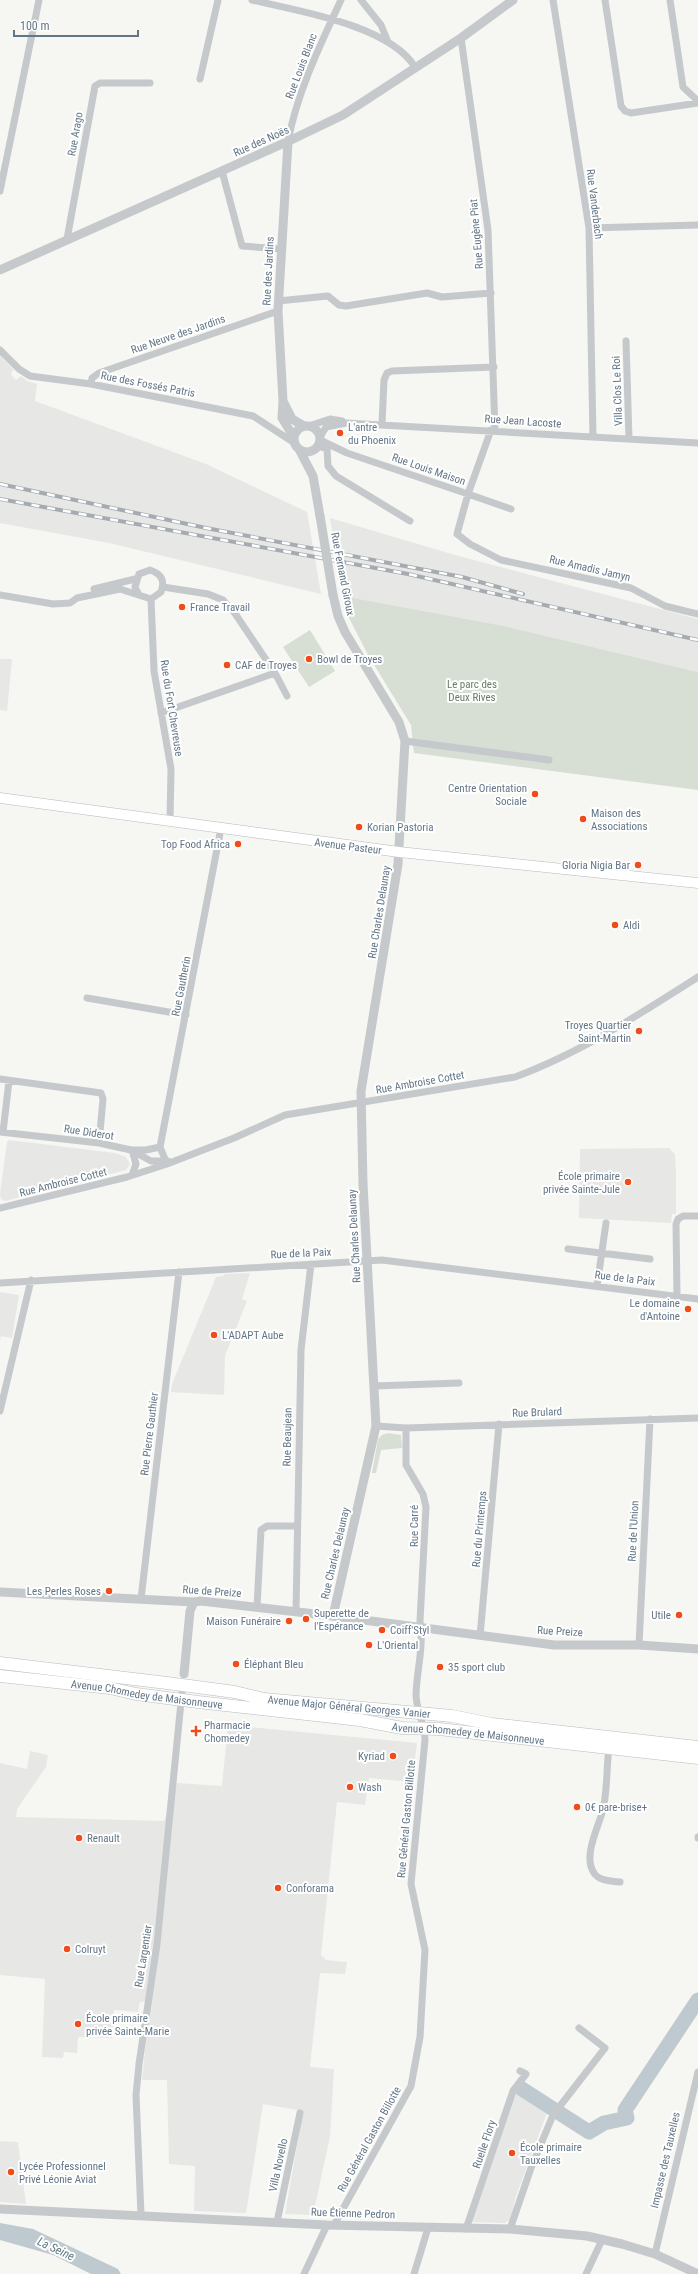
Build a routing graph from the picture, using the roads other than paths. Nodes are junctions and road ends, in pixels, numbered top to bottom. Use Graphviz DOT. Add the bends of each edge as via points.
graph roads {
  1 [pos="39,0"];
  2 [pos="218,0"];
  3 [pos="252,0"];
  4 [pos="341,0"];
  5 [pos="361,0"];
  6 [pos="513,0"];
  7 [pos="553,0"];
  8 [pos="605,0"];
  9 [pos="670,0"];
  10 [pos="276,3"];
  11 [pos="332,19"];
  12 [pos="461,38"];
  13 [pos="388,42"];
  14 [pos="415,67"];
  15 [pos="200,79"];
  16 [pos="150,83"];
  17 [pos="683,87"];
  18 [pos="698,102"];
  19 [pos="678,106"];
  20 [pos="288,142"];
  21 [pos="222,171"];
  22 [pos="0,191"];
  23 [pos="698,225"];
  24 [pos="588,228"];
  25 [pos="67,240"];
  26 [pos="281,248"];
  27 [pos="0,270"];
  28 [pos="491,293"];
  29 [pos="278,306"];
  30 [pos="626,341"];
  31 [pos="0,350"];
  32 [pos="494,367"];
  33 [pos="91,384"];
  34 [pos="283,401"];
  35 [pos="346,423"];
  36 [pos="382,424"];
  37 [pos="307,426"];
  38 [pos="493,430"];
  39 [pos="593,437"];
  40 [pos="293,439"];
  41 [pos="629,439"];
  42 [pos="319,443"];
  43 [pos="698,443"];
  44 [pos="300,451"];
  45 [pos="313,476"];
  46 [pos="468,494"];
  47 [pos="511,509"];
  48 [pos="410,521"];
  49 [pos="136,579"];
  50 [pos="163,587"];
  51 [pos="94,589"];
  52 [pos="138,593"];
  53 [pos="0,595"];
  54 [pos="152,599"];
  55 [pos="698,614"];
  56 [pos="275,673"];
  57 [pos="287,696"];
  58 [pos="161,713"];
  59 [pos="405,741"];
  60 [pos="549,760"];
  61 [pos="0,798"];
  62 [pos="170,821"];
  63 [pos="221,828"];
  64 [pos="399,852"];
  65 [pos="698,883"];
  66 [pos="698,977"];
  67 [pos="87,998"];
  68 [pos="186,1015"];
  69 [pos="0,1079"];
  70 [pos="9,1081"];
  71 [pos="361,1103"];
  72 [pos="2,1132"];
  73 [pos="98,1143"];
  74 [pos="160,1147"];
  75 [pos="132,1150"];
  76 [pos="168,1162"];
  77 [pos="132,1175"];
  78 [pos="0,1208"];
  79 [pos="698,1216"];
  80 [pos="606,1224"];
  81 [pos="568,1249"];
  82 [pos="602,1253"];
  83 [pos="650,1259"];
  84 [pos="367,1260"];
  85 [pos="311,1264"];
  86 [pos="179,1272"];
  87 [pos="31,1280"];
  88 [pos="0,1282"];
  89 [pos="597,1286"];
  90 [pos="677,1295"];
  91 [pos="698,1299"];
  92 [pos="459,1383"];
  93 [pos="374,1386"];
  94 [pos="0,1411"];
  95 [pos="698,1418"];
  96 [pos="650,1419"];
  97 [pos="500,1424"];
  98 [pos="376,1426"];
  99 [pos="406,1428"];
  100 [pos="297,1526"];
  101 [pos="0,1592"];
  102 [pos="141,1599"];
  103 [pos="194,1602"];
  104 [pos="257,1607"];
  105 [pos="296,1611"];
  106 [pos="333,1616"];
  107 [pos="422,1628"];
  108 [pos="480,1636"];
  109 [pos="639,1645"];
  110 [pos="698,1649"];
  111 [pos="0,1663"];
  112 [pos="0,1676"];
  113 [pos="183,1679"];
  114 [pos="180,1700"];
  115 [pos="420,1714"];
  116 [pos="425,1729"];
  117 [pos="698,1747"];
  118 [pos="609,1748"];
  119 [pos="698,1758"];
  120 [pos="620,1882"];
  121 [pos="579,2028"];
  122 [pos="520,2071"];
  123 [pos="698,2072"];
  124 [pos="300,2113"];
  125 [pos="0,2209"];
  126 [pos="141,2215"];
  127 [pos="276,2222"];
  128 [pos="330,2225"];
  129 [pos="428,2228"];
  130 [pos="466,2229"];
  131 [pos="510,2229"];
  132 [pos="602,2240"];
  133 [pos="656,2254"];
  134 [pos="304,2274"];
  135 [pos="414,2274"];
  136 [pos="586,2274"];
  137 [pos="698,2274"];
  1 -- 22 [label="street"];
  2 -- 15 [label="street"];
  3 -- 10 [label="street"];
  4 -- 11 [label="street, Rue Louis Blanc"];
  5 -- 13 [label="street" via="382,25"];
  6 -- 12 [label="street, Rue des Noës"];
  7 -- 24 [label="street, Rue Vanderbach"];
  8 -- 19 [label="street" via="621,106 631,113"];
  9 -- 17 [label="street"];
  10 -- 11 [label="street"];
  11 -- 13 [label="street"];
  11 -- 20 [label="street, Rue Louis Blanc" via="291,124"];
  12 -- 14 [label="street, Rue des Noës"];
  12 -- 28 [label="street, Rue Eugène Piat" via="488,230"];
  13 -- 14 [label="street" via="397,47"];
  14 -- 20 [label="street, Rue des Noës" via="343,115"];
  16 -- 25 [label="street, Rue Arago" via="95,86"];
  17 -- 18 [label="street"];
  17 -- 19 [label="street" via="683,99"];
  18 -- 19 [label="street"];
  20 -- 21 [label="street, Rue des Noës"];
  20 -- 26 [label="street, Rue des Jardins"];
  21 -- 25 [label="street, Rue des Noës"];
  21 -- 26 [label="street" via="242,246"];
  23 -- 24 [label="street"];
  24 -- 39 [label="street, Rue Vanderbach"];
  25 -- 27 [label="street, Rue des Noës"];
  26 -- 29 [label="street, Rue des Jardins"];
  28 -- 29 [label="street, Rue Neuve des Jardins" via="442,297 427,293 346,306 339,305 328,296"];
  28 -- 32 [label="street, Rue Eugène Piat"];
  29 -- 33 [label="street, Rue Neuve des Jardins" via="99,373 92,378"];
  29 -- 34 [label="street, Rue des Jardins"];
  30 -- 41 [label="street, Villa Clos Le Roi"];
  31 -- 33 [label="street, Rue des Fossés Patris" via="30,376"];
  32 -- 36 [label="street" via="387,373 384,380"];
  32 -- 38 [label="street, Rue Eugène Piat"];
  33 -- 40 [label="street, Rue des Fossés Patris" via="253,416"];
  34 -- 37 [label="street, Rue des Jardins" via="292,419"];
  34 -- 40 [label="street, Rue des Jardins" via="282,418"];
  35 -- 36 [label="street, Rue Jean Lacoste"];
  35 -- 37 [label="street, Rue Jean Lacoste" via="330,419"];
  35 -- 42 [label="street, Rue Jean Lacoste" via="326,427"];
  36 -- 38 [label="street, Rue Jean Lacoste"];
  37 -- 40 [label="street" via="297,430"];
  37 -- 42 [label="street" via="316,430"];
  38 -- 39 [label="street, Rue Jean Lacoste"];
  38 -- 46 [label="street, Rue Louis Maison"];
  39 -- 41 [label="street, Rue Jean Lacoste"];
  40 -- 44 [label="street"];
  41 -- 43 [label="street, Rue Jean Lacoste"];
  42 -- 44 [label="street" via="308,453"];
  42 -- 45 [label="street, Rue Fernand Giroux" via="313,460"];
  42 -- 46 [label="street, Rue Louis Maison"];
  42 -- 48 [label="street" via="327,449 328,466 336,476"];
  44 -- 45 [label="street, Rue Fernand Giroux"];
  45 -- 59 [label="street, Rue Fernand Giroux, bridge" via="338,616 399,722"];
  46 -- 47 [label="street"];
  46 -- 55 [label="street, Rue Amadis Jamyn" via="457,530 458,536 490,556 631,588 665,606"];
  49 -- 50 [label="street" via="139,574 150,570 161,576"];
  49 -- 51 [label="street"];
  49 -- 52 [label="street"];
  50 -- 54 [label="street"];
  50 -- 56 [label="street" via="208,594 223,600"];
  52 -- 53 [label="street" via="120,589 77,598 70,603 53,604"];
  52 -- 54 [label="street"];
  54 -- 58 [label="street, Rue du Fort Chevreuse" via="154,671"];
  56 -- 57 [label="street"];
  56 -- 58 [label="street"];
  58 -- 62 [label="street, Rue du Fort Chevreuse" via="171,769"];
  59 -- 60 [label="street"];
  59 -- 64 [label="street, Rue Fernand Giroux"];
  61 -- 62 [label="main road, Avenue Pasteur"];
  62 -- 63 [label="main road, Avenue Pasteur"];
  63 -- 64 [label="main road, Avenue Pasteur"];
  63 -- 68 [label="street, Rue Gautherin"];
  64 -- 65 [label="main road, Avenue Pasteur"];
  64 -- 71 [label="street, Rue Charles Delaunay"];
  66 -- 71 [label="street, Rue Ambroise Cottet" via="621,1024 542,1067 515,1076"];
  67 -- 68 [label="street"];
  68 -- 74 [label="street, Rue Gautherin"];
  69 -- 70 [label="street"];
  70 -- 72 [label="street"];
  70 -- 73 [label="street" via="101,1093 103,1099"];
  71 -- 76 [label="street, Rue Ambroise Cottet" via="285,1115 234,1138"];
  71 -- 84 [label="street, Rue Charles Delaunay"];
  72 -- 73 [label="street, Rue Diderot"];
  73 -- 75 [label="street, Rue Diderot"];
  74 -- 75 [label="street"];
  74 -- 76 [label="street, Rue Gautherin"];
  75 -- 76 [label="street, Rue Diderot" via="151,1161"];
  75 -- 77 [label="street" via="136,1164"];
  76 -- 77 [label="street, Rue Ambroise Cottet"];
  77 -- 78 [label="street, Rue Ambroise Cottet"];
  79 -- 90 [label="street" via="684,1216 678,1219 676,1224"];
  80 -- 82 [label="street"];
  81 -- 82 [label="street"];
  82 -- 83 [label="street"];
  82 -- 89 [label="street"];
  84 -- 85 [label="street, Rue de la Paix"];
  84 -- 89 [label="street, Rue de la Paix"];
  84 -- 93 [label="street, Rue Charles Delaunay"];
  85 -- 86 [label="street, Rue de la Paix"];
  85 -- 100 [label="street, Rue Beaujean" via="301,1350"];
  86 -- 87 [label="street, Rue de la Paix"];
  86 -- 102 [label="street, Rue Pierre Gauthier"];
  87 -- 88 [label="street, Rue de la Paix"];
  87 -- 94 [label="street"];
  89 -- 90 [label="street, Rue de la Paix"];
  90 -- 91 [label="street, Rue de la Paix"];
  92 -- 93 [label="street"];
  93 -- 98 [label="street, Rue Charles Delaunay"];
  95 -- 96 [label="street, Rue Brulard"];
  96 -- 97 [label="street, Rue Brulard"];
  96 -- 109 [label="street, Rue de l'Union"];
  97 -- 99 [label="street, Rue Brulard"];
  97 -- 108 [label="street, Rue du Printemps"];
  98 -- 99 [label="street, Rue Brulard"];
  98 -- 106 [label="street, Rue Charles Delaunay"];
  99 -- 107 [label="street, Rue Carré" via="406,1465 423,1494 427,1516 420,1613"];
  100 -- 104 [label="street" via="267,1526 261,1530"];
  100 -- 105 [label="street, Rue Beaujean"];
  101 -- 102 [label="street, Rue de Preize"];
  102 -- 103 [label="street, Rue de Preize"];
  103 -- 104 [label="street, Rue de Preize"];
  103 -- 113 [label="street" via="190,1611"];
  104 -- 105 [label="street, Rue de Preize"];
  105 -- 106 [label="street, Rue de Preize"];
  106 -- 107 [label="street, Rue de Preize"];
  107 -- 108 [label="street, Rue Preize"];
  107 -- 115 [label="street, Rue Carré" via="416,1695"];
  108 -- 109 [label="street, Rue Preize" via="554,1645"];
  109 -- 110 [label="street, Rue Preize"];
  111 -- 113 [label="main road, Avenue Major Général Georges Vanier"];
  112 -- 114 [label="main road, Avenue Chomedey de Maisonneuve" via="110,1688"];
  113 -- 114 [label="street, Rue Largentier"];
  113 -- 115 [label="main road, Avenue Major Général Georges Vanier" via="264,1699"];
  114 -- 116 [label="main road, Avenue Chomedey de Maisonneuve"];
  114 -- 126 [label="street, Rue Largentier" via="157,1944 136,2095"];
  115 -- 116 [label="street, Rue Carré"];
  115 -- 117 [label="main road, Avenue Major Général Georges Vanier"];
  116 -- 118 [label="main road, Avenue Chomedey de Maisonneuve"];
  116 -- 128 [label="street, Rue Général Gaston Billotte" via="411,1884 425,1950 420,2037 411,2086"];
  118 -- 119 [label="main road, Avenue Chomedey de Maisonneuve"];
  118 -- 120 [label="street" via="602,1813 590,1858 594,1874 601,1879"];
  121 -- 131 [label="street" via="605,2048 555,2112 531,2168"];
  122 -- 130 [label="street, Ruelle Flory" via="526,2074 513,2091"];
  123 -- 133 [label="street, Impasse des Tauxelles"];
  124 -- 127 [label="street, Villa Novello"];
  125 -- 126 [label="street, Rue Étienne Pedron"];
  126 -- 127 [label="street, Rue Étienne Pedron"];
  127 -- 128 [label="street, Rue Étienne Pedron"];
  128 -- 129 [label="street, Rue Étienne Pedron"];
  128 -- 134 [label="street, Rue Général Gaston Billotte"];
  129 -- 130 [label="street, Rue Étienne Pedron"];
  129 -- 135 [label="street"];
  130 -- 131 [label="street, Rue Étienne Pedron"];
  131 -- 132 [label="street, Rue Étienne Pedron" via="587,2236"];
  132 -- 133 [label="street, Rue Étienne Pedron"];
  132 -- 136 [label="street"];
  133 -- 137 [label="street, Rue Étienne Pedron"];
}
